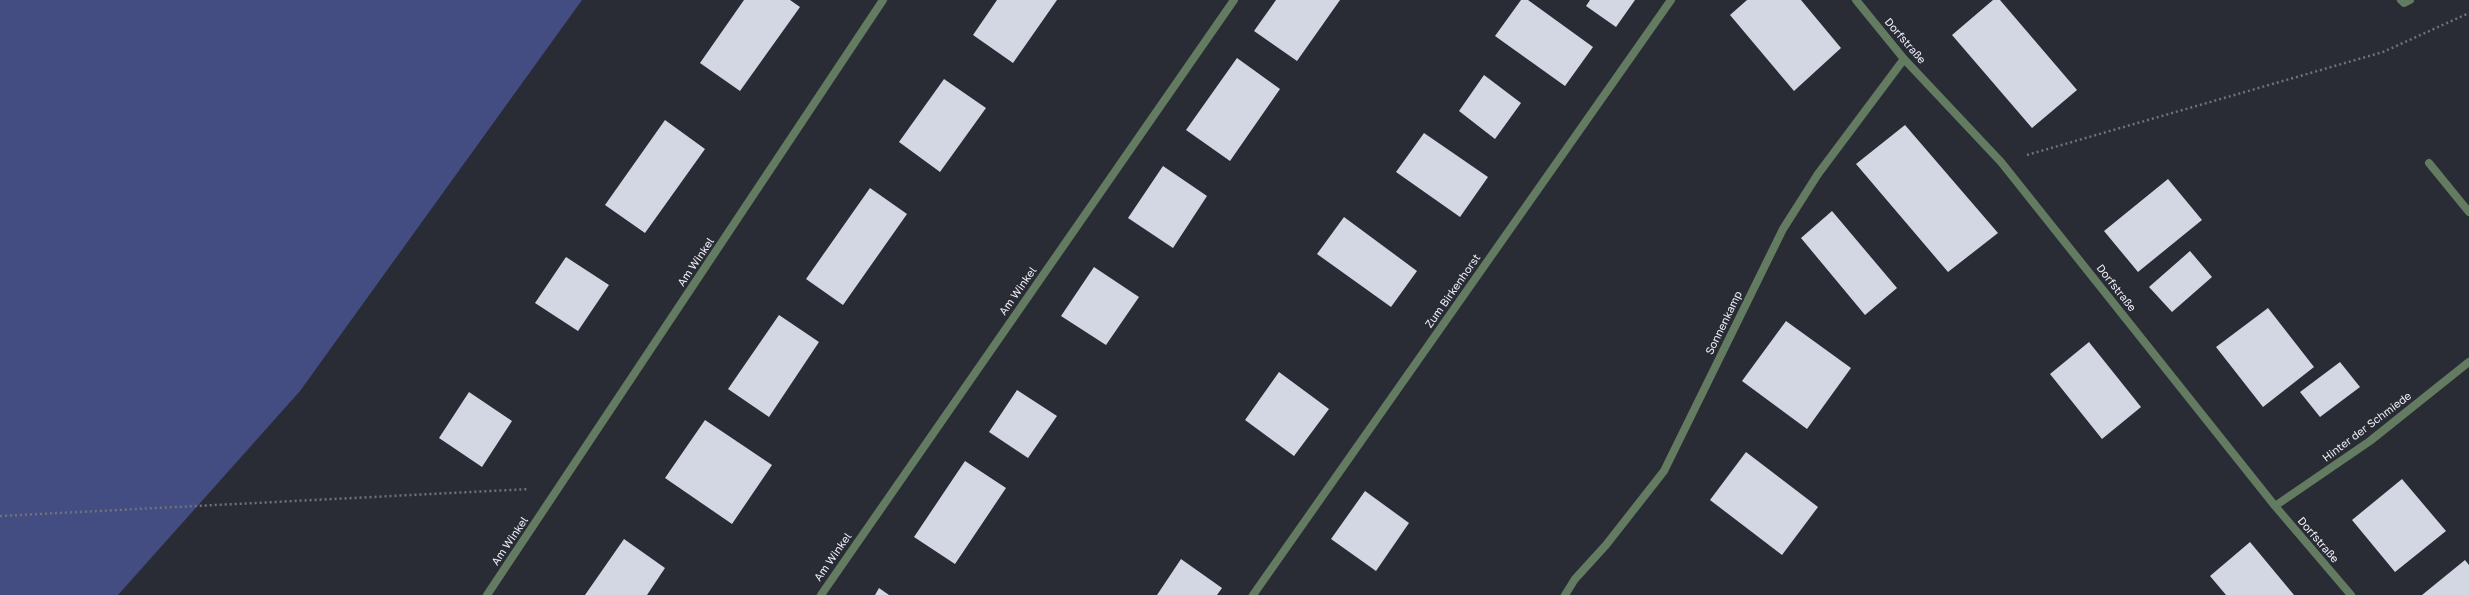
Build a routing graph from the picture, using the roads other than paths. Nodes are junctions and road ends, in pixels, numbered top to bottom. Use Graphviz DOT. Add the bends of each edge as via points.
graph roads {
  1 [pos="883,0"];
  2 [pos="1234,0"];
  3 [pos="1671,0"];
  4 [pos="1856,0"];
  5 [pos="2401,0"];
  6 [pos="2410,0"];
  7 [pos="1904,59"];
  8 [pos="2429,163"];
  9 [pos="2469,212"];
  10 [pos="2469,362"];
  11 [pos="2275,506"];
  12 [pos="487,595"];
  13 [pos="821,595"];
  14 [pos="1253,595"];
  15 [pos="1565,595"];
  16 [pos="2351,595"];
  1 -- 12 [label="street, Am Winkel"];
  2 -- 13 [label="street, Am Winkel"];
  3 -- 14 [label="street, Zum Birkenhorst"];
  4 -- 7 [label="street, Dorfstraße"];
  5 -- 6 [label="street" via="2404,3"];
  7 -- 11 [label="street, Dorfstraße" via="2002,162"];
  7 -- 15 [label="street, Sonnenkamp" via="1818,174 1782,229 1664,471 1606,545 1575,579"];
  8 -- 9 [label="street"];
  10 -- 11 [label="street, Hinter der Schmiede" via="2370,440"];
  11 -- 16 [label="street, Dorfstraße"];
}
